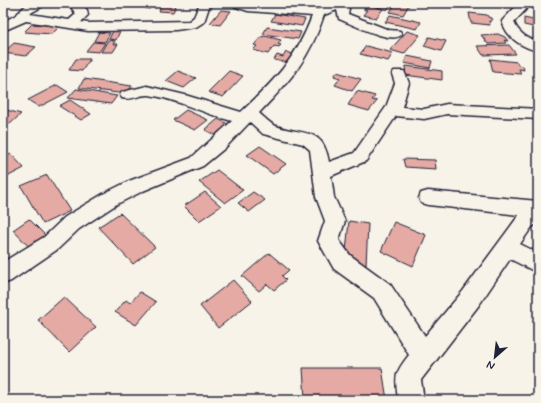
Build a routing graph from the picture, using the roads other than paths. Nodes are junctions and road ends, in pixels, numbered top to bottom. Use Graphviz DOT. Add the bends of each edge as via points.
graph roads {
  1 [pos="40,3"];
  2 [pos="74,3"];
  3 [pos="209,3"];
  4 [pos="234,3"];
  5 [pos="344,3"];
  6 [pos="526,3"];
  7 [pos="319,13"];
  8 [pos="20,18"];
  9 [pos="74,24"];
  10 [pos="364,25"];
  11 [pos="3,27"];
  12 [pos="396,34"];
  13 [pos="388,46"];
  14 [pos="538,47"];
  15 [pos="399,74"];
  16 [pos="127,95"];
  17 [pos="392,111"];
  18 [pos="538,114"];
  19 [pos="248,116"];
  20 [pos="322,172"];
  21 [pos="428,198"];
  22 [pos="538,209"];
  23 [pos="538,213"];
  24 [pos="507,247"];
  25 [pos="538,264"];
  26 [pos="3,274"];
  27 [pos="424,356"];
  28 [pos="411,400"];
  1 -- 8 [label="street" via="31,6"];
  2 -- 9 [label="street" via="82,15"];
  3 -- 9 [label="street" via="204,5 200,19 192,24 88,27"];
  4 -- 7 [label="street" via="248,7"];
  5 -- 7 [label="street"];
  5 -- 10 [label="street" via="343,16"];
  6 -- 14 [label="street" via="508,20 510,29 516,37"];
  7 -- 19 [label="street" via="312,33 294,66"];
  8 -- 9 [label="street" via="42,18"];
  8 -- 11 [label="street"];
  10 -- 12 [label="street" via="387,34"];
  10 -- 13 [label="street" via="370,34"];
  15 -- 17 [label="street" via="402,83"];
  16 -- 19 [label="street" via="147,90 180,98 232,116"];
  17 -- 18 [label="street" via="424,114 447,109"];
  17 -- 20 [label="street" via="360,157"];
  19 -- 20 [label="street" via="269,130 309,140 318,148"];
  19 -- 26 [label="street" via="197,162 110,199 72,223 39,252"];
  20 -- 27 [label="street" via="326,196 335,221 328,240 342,262 382,291"];
  21 -- 22 [label="street"];
  23 -- 24 [label="street" via="525,221"];
  24 -- 25 [label="street"];
  24 -- 27 [label="street" via="471,298"];
  27 -- 28 [label="street" via="408,377"];
}
